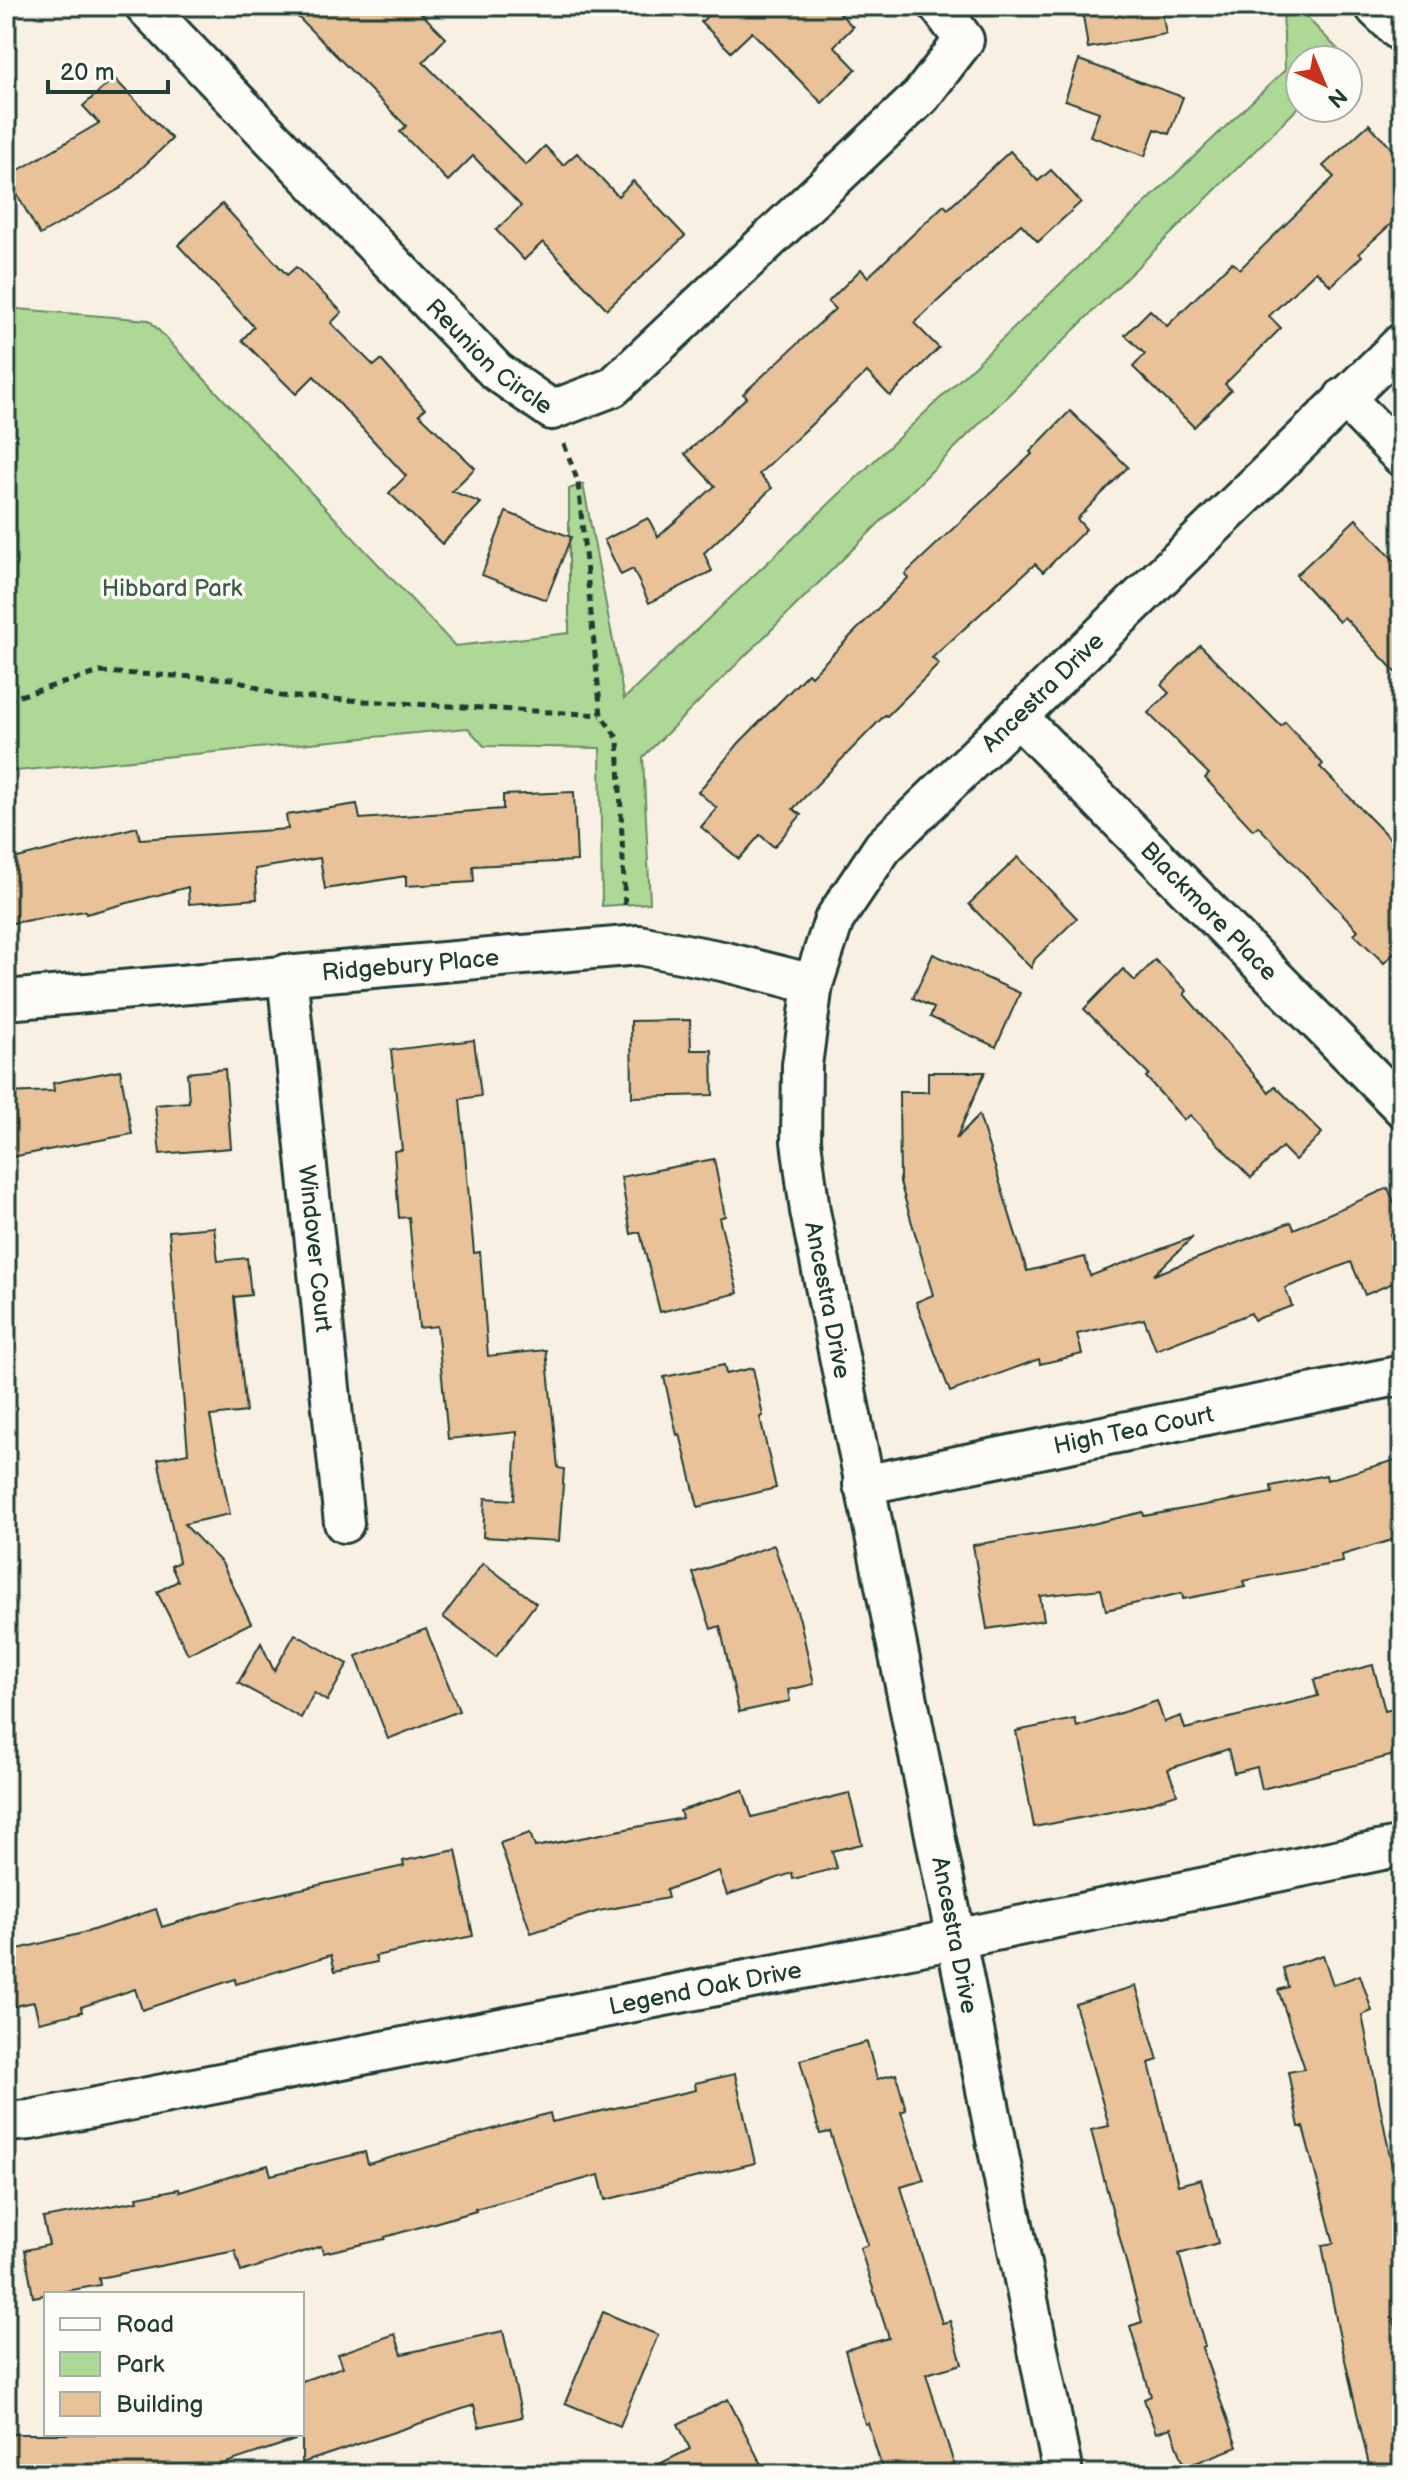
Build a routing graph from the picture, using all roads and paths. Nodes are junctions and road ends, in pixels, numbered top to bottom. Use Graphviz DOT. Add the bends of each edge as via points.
graph roads {
  1 [pos="145,6"];
  2 [pos="939,6"];
  3 [pos="1378,6"];
  4 [pos="1402,29"];
  5 [pos="1402,343"];
  6 [pos="1344,397"];
  7 [pos="552,410"];
  8 [pos="1402,457"];
  9 [pos="6,700"];
  10 [pos="601,715"];
  11 [pos="1017,716"];
  12 [pos="626,946"];
  13 [pos="287,974"];
  14 [pos="813,984"];
  15 [pos="6,1000"];
  16 [pos="1402,1107"];
  17 [pos="1402,1375"];
  18 [pos="863,1485"];
  19 [pos="344,1523"];
  20 [pos="1402,1846"];
  21 [pos="956,1939"];
  22 [pos="6,2122"];
  23 [pos="1063,2474"];
  1 -- 7 [label="street, Reunion Circle" via="496,371"];
  2 -- 7 [label="street, Reunion Circle" via="964,40 921,96 613,387"];
  3 -- 4 [label="main road"];
  5 -- 6 [label="street, Ancestra Drive"];
  6 -- 8 [label="street"];
  6 -- 11 [label="street, Ancestra Drive"];
  7 -- 10 [label="path" via="578,482"];
  9 -- 10 [label="path" via="100,672 234,679 280,696"];
  10 -- 12 [label="path" via="618,739"];
  11 -- 14 [label="street, Ancestra Drive" via="883,847 834,920"];
  11 -- 16 [label="street, Blackmore Place"];
  12 -- 13 [label="street, Ridgebury Place"];
  12 -- 14 [label="street, Ridgebury Place" via="722,961"];
  13 -- 15 [label="street, Ridgebury Place"];
  13 -- 19 [label="street, Windover Court"];
  14 -- 18 [label="street, Ancestra Drive" via="802,1065 801,1141"];
  17 -- 18 [label="street, High Tea Court"];
  18 -- 21 [label="street, Ancestra Drive"];
  20 -- 21 [label="street, Legend Oak Drive"];
  21 -- 22 [label="street, Legend Oak Drive"];
  21 -- 23 [label="street, Ancestra Drive"];
}
